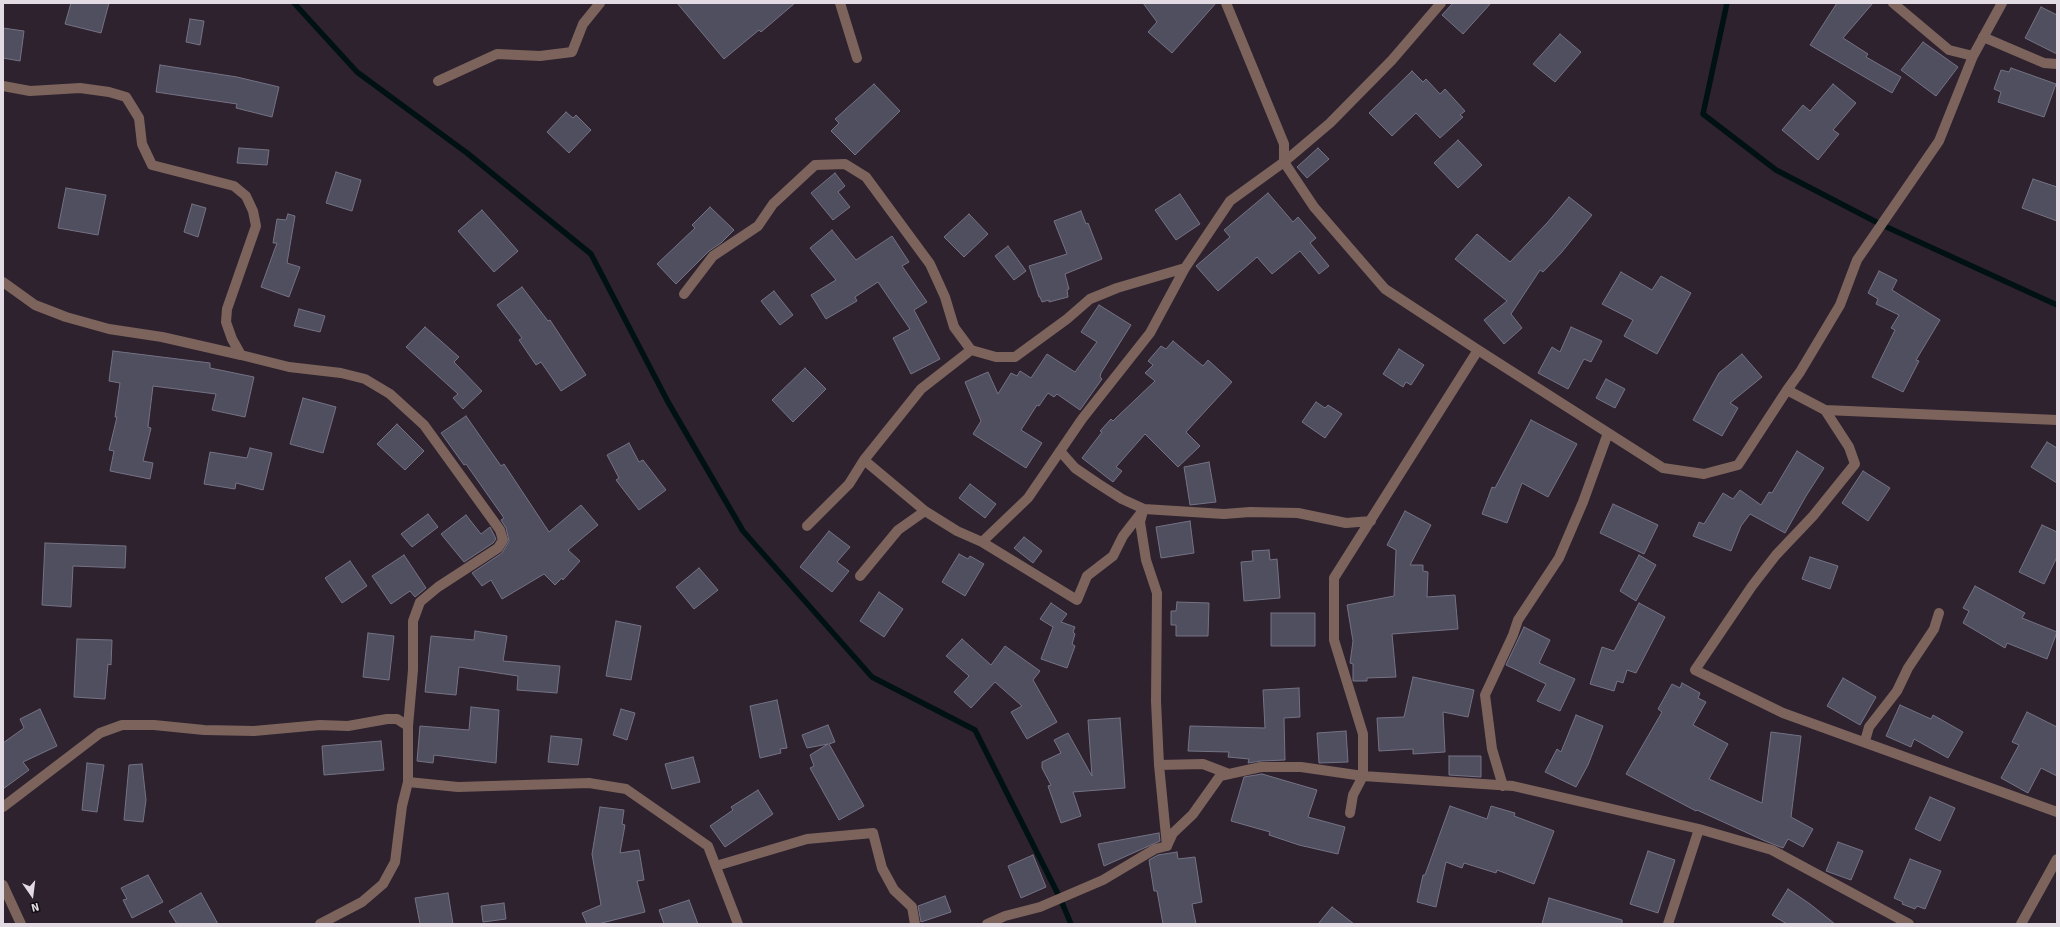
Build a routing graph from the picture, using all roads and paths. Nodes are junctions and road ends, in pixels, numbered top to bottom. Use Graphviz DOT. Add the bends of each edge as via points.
graph roads {
  1 [pos="600,3"];
  2 [pos="840,3"];
  3 [pos="1226,3"];
  4 [pos="1441,3"];
  5 [pos="1893,3"];
  6 [pos="2002,3"];
  7 [pos="1983,37"];
  8 [pos="1973,56"];
  9 [pos="857,58"];
  10 [pos="2057,64"];
  11 [pos="438,81"];
  12 [pos="3,86"];
  13 [pos="1284,162"];
  14 [pos="1185,268"];
  15 [pos="3,282"];
  16 [pos="684,294"];
  17 [pos="971,350"];
  18 [pos="1478,350"];
  19 [pos="241,354"];
  20 [pos="1787,390"];
  21 [pos="1825,410"];
  22 [pos="2057,420"];
  23 [pos="1608,433"];
  24 [pos="1060,451"];
  25 [pos="864,460"];
  26 [pos="1144,509"];
  27 [pos="925,511"];
  28 [pos="1371,521"];
  29 [pos="807,526"];
  30 [pos="982,542"];
  31 [pos="860,576"];
  32 [pos="1939,613"];
  33 [pos="408,726"];
  34 [pos="1865,741"];
  35 [pos="1159,765"];
  36 [pos="1229,774"];
  37 [pos="1363,776"];
  38 [pos="408,782"];
  39 [pos="1503,786"];
  40 [pos="3,808"];
  41 [pos="2057,812"];
  42 [pos="1350,813"];
  43 [pos="1699,829"];
  44 [pos="1167,846"];
  45 [pos="2057,859"];
  46 [pos="716,866"];
  47 [pos="4,890"];
  48 [pos="21,924"];
  49 [pos="320,924"];
  50 [pos="738,924"];
  51 [pos="915,924"];
  52 [pos="987,924"];
  53 [pos="1668,924"];
  54 [pos="1909,924"];
  55 [pos="2021,924"];
  1 -- 11 [label="street" via="583,24 572,52 540,56 497,54"];
  2 -- 9 [label="street"];
  3 -- 13 [label="street" via="1284,144"];
  4 -- 13 [label="street" via="1386,66 1330,123"];
  5 -- 8 [label="street" via="1948,50"];
  6 -- 7 [label="street"];
  7 -- 8 [label="street"];
  7 -- 10 [label="street" via="2044,63"];
  8 -- 20 [label="street" via="1939,141 1857,260 1840,305"];
  12 -- 19 [label="street" via="30,91 80,88 126,97 139,118 142,144 152,165 234,186 246,196 254,211 256,226 227,308 226,322"];
  13 -- 14 [label="street" via="1230,201"];
  13 -- 18 [label="street" via="1314,207 1385,289"];
  14 -- 17 [label="street" via="1116,288 1090,299 1015,357 996,357"];
  14 -- 24 [label="street" via="1150,333 1104,390"];
  15 -- 19 [label="street" via="35,305 66,317 109,329 162,337"];
  16 -- 17 [label="street" via="713,256 758,226 773,204 815,165 845,164 866,177 930,264 945,297 954,327"];
  17 -- 25 [label="street" via="921,389"];
  18 -- 23 [label="street"];
  18 -- 28 [label="street"];
  19 -- 33 [label="street" via="289,367 341,373 365,379 390,394 424,425 500,530 503,540 498,548 438,587 420,602 413,621 413,670"];
  20 -- 21 [label="street"];
  20 -- 23 [label="street" via="1738,465 1704,474 1663,468"];
  21 -- 22 [label="street"];
  21 -- 34 [label="street" via="1849,447 1855,464 1813,516 1776,555 1695,670 1782,713"];
  23 -- 39 [label="street" via="1559,558 1518,620 1485,694 1492,749"];
  24 -- 26 [label="street" via="1075,468 1122,499"];
  24 -- 30 [label="street" via="1028,498"];
  25 -- 27 [label="street"];
  25 -- 29 [label="street" via="849,484"];
  26 -- 28 [label="street" via="1224,514 1298,513 1346,523"];
  26 -- 30 [label="street" via="1123,536 1113,556 1087,576 1077,600"];
  26 -- 35 [label="street" via="1140,522 1146,560 1157,593 1156,701"];
  27 -- 30 [label="street" via="958,532"];
  27 -- 31 [label="street" via="898,530"];
  28 -- 37 [label="street" via="1334,578 1334,640 1363,734"];
  32 -- 34 [label="street" via="1934,629 1908,668 1897,691 1869,727"];
  33 -- 38 [label="street"];
  33 -- 40 [label="street" via="397,719 387,718 348,726 320,725 254,731 122,725 100,733"];
  34 -- 41 [label="street"];
  35 -- 36 [label="street" via="1203,764"];
  35 -- 44 [label="street"];
  36 -- 37 [label="street" via="1261,767 1301,767"];
  36 -- 44 [label="street" via="1220,776 1193,814 1173,833"];
  37 -- 39 [label="street"];
  37 -- 42 [label="street" via="1353,795"];
  38 -- 46 [label="street" via="458,787 589,783 626,788 708,846"];
  38 -- 49 [label="street" via="402,806 395,862 383,884 362,902"];
  39 -- 43 [label="street" via="1513,786"];
  43 -- 53 [label="street"];
  43 -- 54 [label="street" via="1772,850"];
  44 -- 52 [label="street" via="1155,849 1103,880 1040,907 1005,916"];
  45 -- 55 [label="street"];
  46 -- 50 [label="street"];
  46 -- 51 [label="street" via="807,839 873,833 882,868 894,890 912,907"];
  47 -- 48 [label="street"];
}
